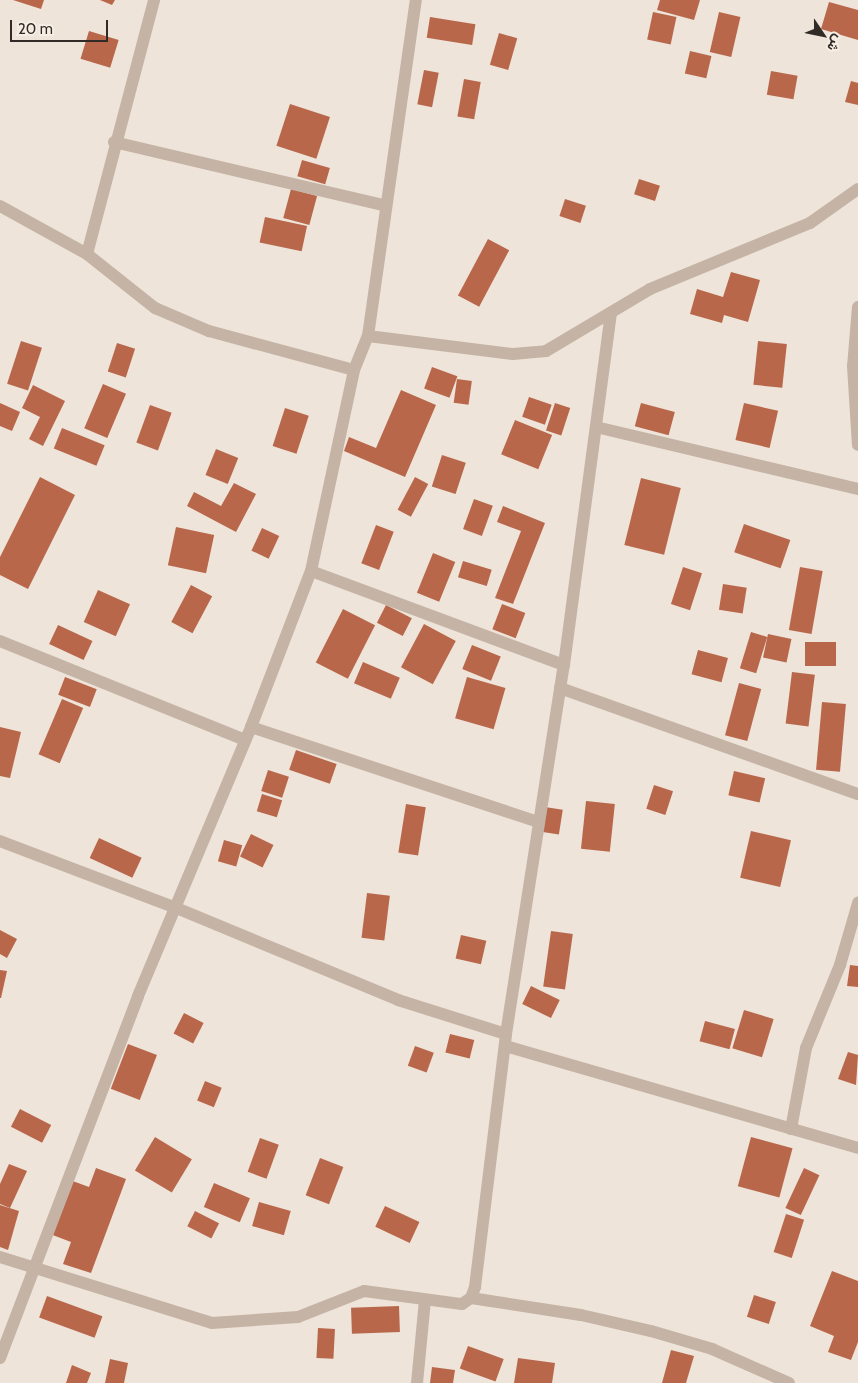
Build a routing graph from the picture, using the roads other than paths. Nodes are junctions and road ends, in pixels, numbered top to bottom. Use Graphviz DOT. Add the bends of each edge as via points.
graph roads {
  1 [pos="154,0"];
  2 [pos="416,0"];
  3 [pos="114,142"];
  4 [pos="858,189"];
  5 [pos="0,206"];
  6 [pos="386,206"];
  7 [pos="87,254"];
  8 [pos="858,307"];
  9 [pos="610,314"];
  10 [pos="368,336"];
  11 [pos="354,370"];
  12 [pos="596,427"];
  13 [pos="858,445"];
  14 [pos="858,489"];
  15 [pos="311,571"];
  16 [pos="0,640"];
  17 [pos="564,665"];
  18 [pos="560,688"];
  19 [pos="251,727"];
  20 [pos="245,740"];
  21 [pos="858,794"];
  22 [pos="539,822"];
  23 [pos="0,841"];
  24 [pos="858,903"];
  25 [pos="174,907"];
  26 [pos="506,1040"];
  27 [pos="791,1129"];
  28 [pos="858,1148"];
  29 [pos="0,1257"];
  30 [pos="33,1268"];
  31 [pos="471,1298"];
  32 [pos="425,1300"];
  33 [pos="0,1358"];
  34 [pos="417,1383"];
  35 [pos="789,1383"];
  1 -- 3 [label="street"];
  2 -- 6 [label="street"];
  3 -- 6 [label="street"];
  3 -- 7 [label="street"];
  4 -- 9 [label="street" via="810,223 664,282"];
  5 -- 7 [label="street"];
  6 -- 10 [label="street"];
  7 -- 11 [label="street" via="155,308 209,331"];
  8 -- 13 [label="street" via="853,366"];
  9 -- 10 [label="street" via="546,351 513,354"];
  9 -- 12 [label="street"];
  10 -- 11 [label="street"];
  11 -- 15 [label="street"];
  12 -- 14 [label="street"];
  12 -- 17 [label="street"];
  15 -- 17 [label="street"];
  15 -- 19 [label="street"];
  16 -- 20 [label="street"];
  17 -- 18 [label="street"];
  18 -- 21 [label="street"];
  18 -- 22 [label="street"];
  19 -- 20 [label="street"];
  19 -- 22 [label="street"];
  20 -- 25 [label="street"];
  22 -- 26 [label="street"];
  23 -- 25 [label="street"];
  24 -- 27 [label="street" via="840,965 806,1048"];
  25 -- 26 [label="street" via="398,1000"];
  25 -- 30 [label="street"];
  26 -- 27 [label="street"];
  26 -- 31 [label="street"];
  27 -- 28 [label="street"];
  29 -- 30 [label="street"];
  30 -- 32 [label="street" via="212,1323 298,1317 364,1291"];
  30 -- 33 [label="street"];
  31 -- 32 [label="street" via="462,1304"];
  31 -- 35 [label="street" via="581,1315 651,1331 712,1349"];
  32 -- 34 [label="street"];
}
